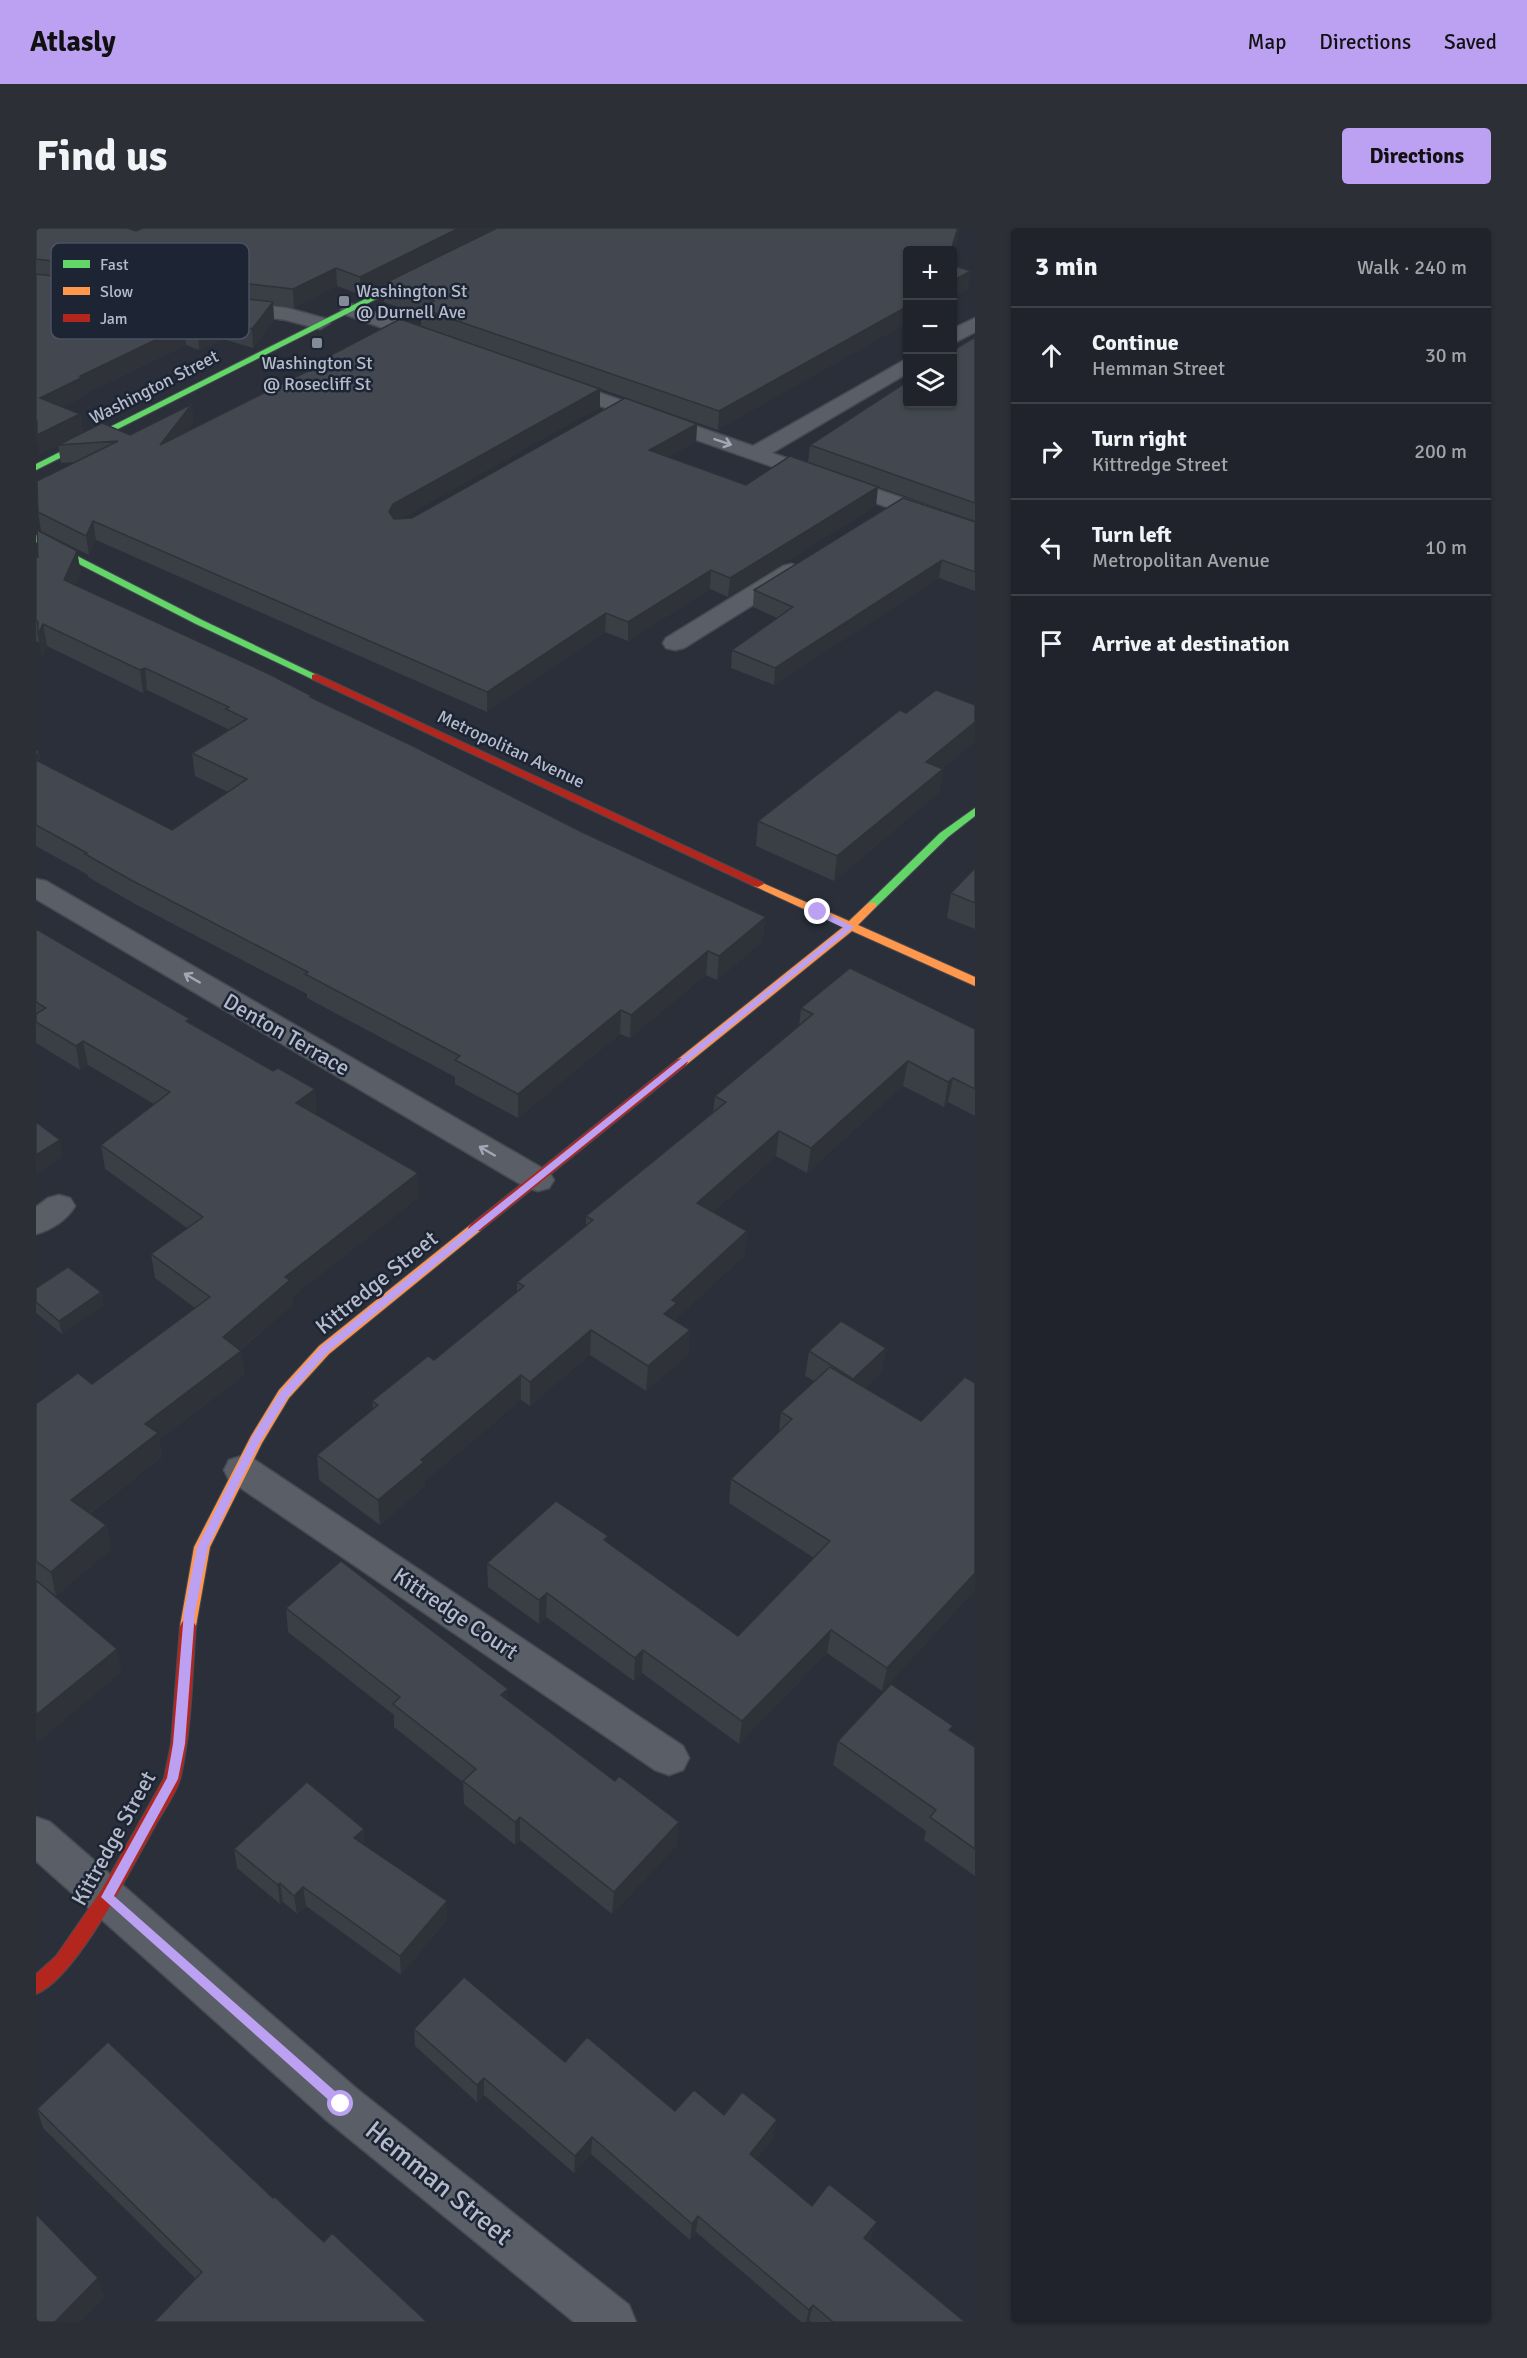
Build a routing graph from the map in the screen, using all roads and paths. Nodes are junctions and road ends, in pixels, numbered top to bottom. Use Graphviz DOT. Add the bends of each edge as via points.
graph roads {
  1 [pos="433,269"];
  2 [pos="249,310"];
  3 [pos="351,310"];
  4 [pos="320,323"];
  5 [pos="975,324"];
  6 [pos="957,335"];
  7 [pos="453,346"];
  8 [pos="903,367"];
  9 [pos="542,379"];
  10 [pos="620,407"];
  11 [pos="599,418"];
  12 [pos="756,453"];
  13 [pos="36,467"];
  14 [pos="898,504"];
  15 [pos="878,516"];
  16 [pos="975,531"];
  17 [pos="36,537"];
  18 [pos="807,561"];
  19 [pos="675,643"];
  20 [pos="975,811"];
  21 [pos="36,887"];
  22 [pos="850,927"];
  23 [pos="975,982"];
  24 [pos="538,1180"];
  25 [pos="242,1470"];
  26 [pos="669,1758"];
  27 [pos="36,1835"];
  28 [pos="107,1897"];
  29 [pos="36,1986"];
  30 [pos="612,2322"];
  1 -- 3 [label="street, Washington Street"];
  2 -- 4 [label="street"];
  3 -- 4 [label="street, Washington Street"];
  3 -- 7 [label="street"];
  4 -- 13 [label="street, Washington Street"];
  5 -- 6 [label="street"];
  8 -- 12 [label="street"];
  9 -- 10 [label="street"];
  10 -- 11 [label="street"];
  10 -- 12 [label="street, one-way"];
  12 -- 14 [label="street"];
  14 -- 15 [label="street"];
  14 -- 16 [label="street"];
  17 -- 22 [label="street, Metropolitan Avenue" via="199,622"];
  18 -- 19 [label="street"];
  20 -- 22 [label="street, Kittredge Street" via="944,835"];
  24 -- 21 [label="street, Denton Terrace, one-way"];
  22 -- 23 [label="street, Metropolitan Avenue"];
  22 -- 24 [label="street, Kittredge Street"];
  24 -- 25 [label="street, Kittredge Street" via="324,1350 284,1395"];
  25 -- 26 [label="street, Kittredge Court"];
  25 -- 28 [label="street, Kittredge Street" via="202,1547 189,1612 179,1744 172,1779"];
  27 -- 28 [label="street, Hemman Street"];
  28 -- 29 [label="street, Kittredge Street" via="62,1962"];
  28 -- 30 [label="street, Hemman Street" via="341,2104"];
}
